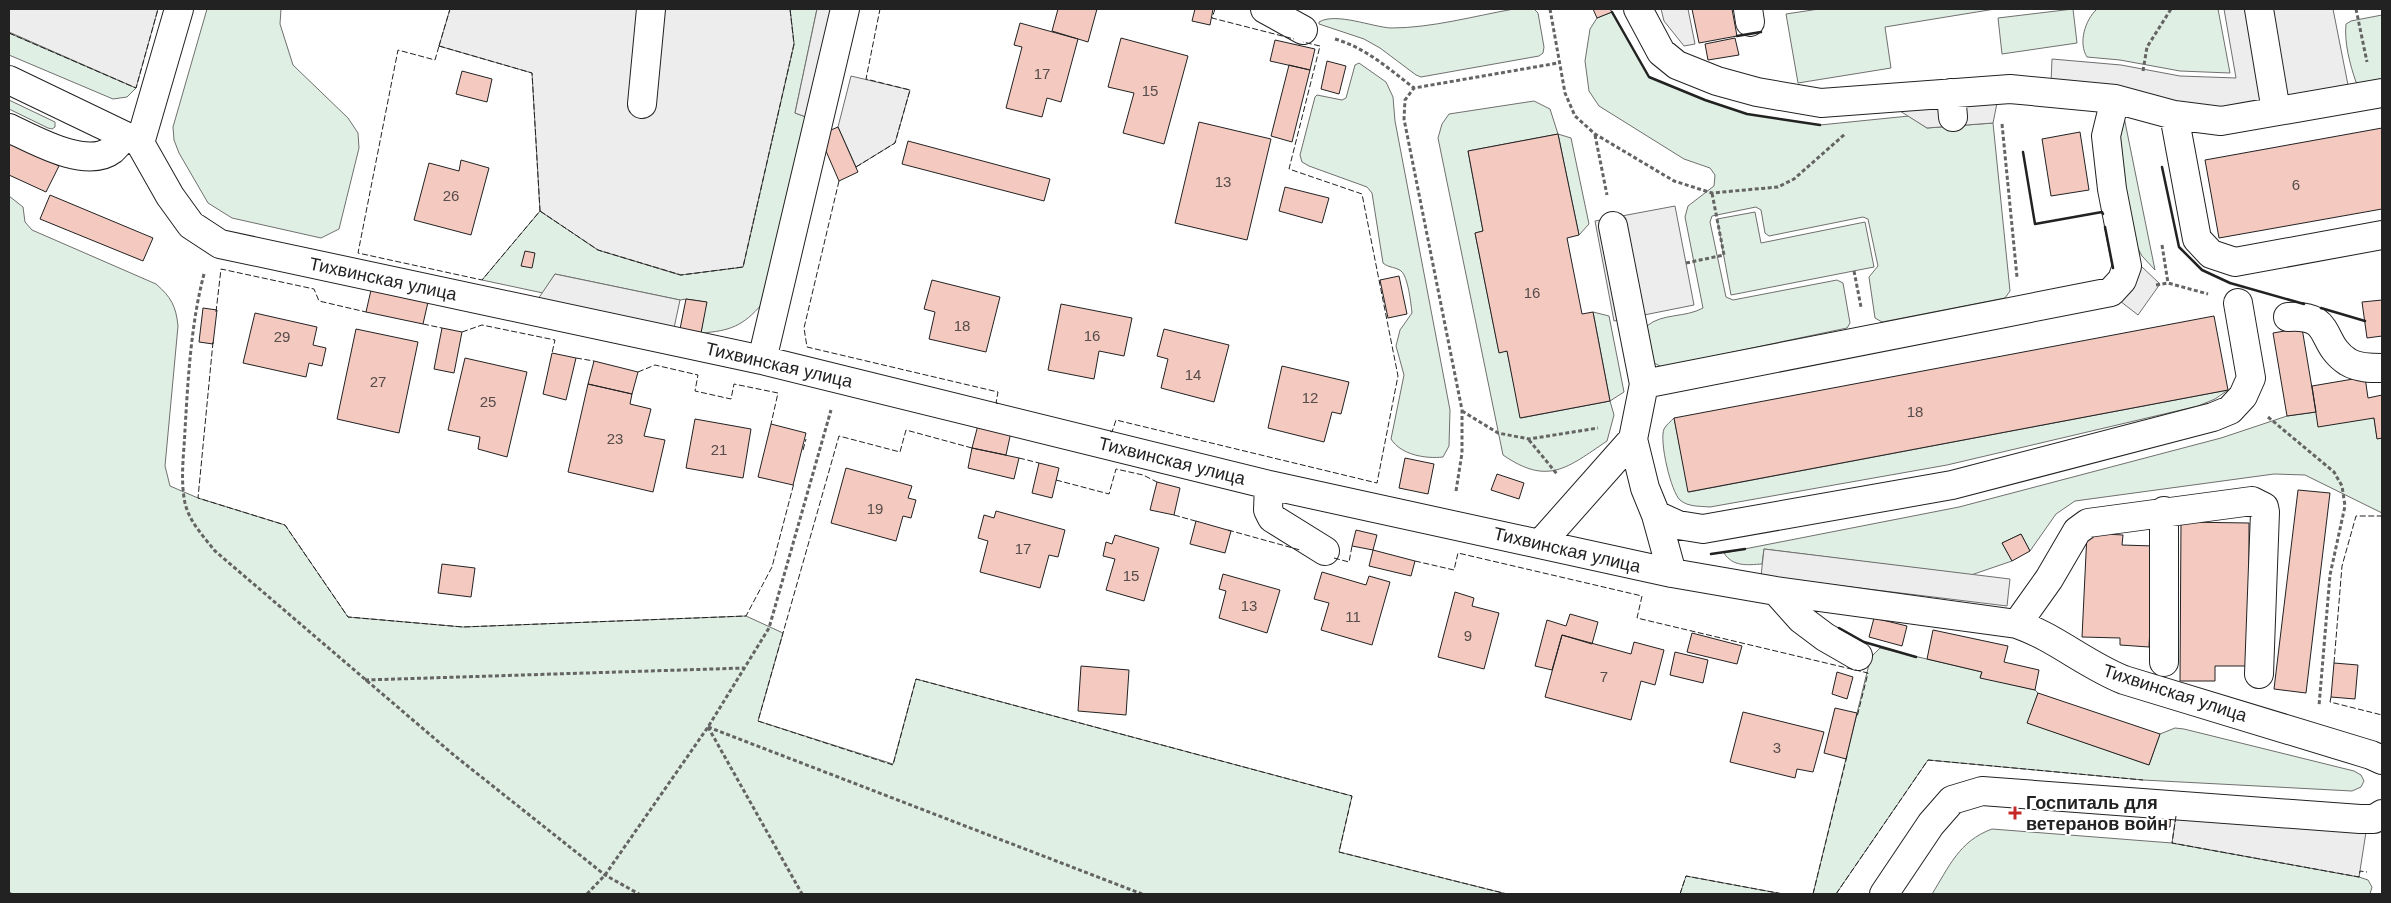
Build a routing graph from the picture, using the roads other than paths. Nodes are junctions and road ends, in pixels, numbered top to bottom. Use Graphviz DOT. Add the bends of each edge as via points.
graph roads {
  1 [pos="179,9"];
  2 [pos="651,9"];
  3 [pos="845,9"];
  4 [pos="1265,9"];
  5 [pos="1638,9"];
  6 [pos="2259,9"];
  7 [pos="1303,30"];
  8 [pos="9,80"];
  9 [pos="2378,94"];
  10 [pos="2125,102"];
  11 [pos="642,104"];
  12 [pos="2276,111"];
  13 [pos="2174,115"];
  14 [pos="9,128"];
  15 [pos="132,140"];
  16 [pos="1613,226"];
  17 [pos="2382,236"];
  18 [pos="2238,303"];
  19 [pos="2288,317"];
  20 [pos="762,360"];
  21 [pos="2382,368"];
  22 [pos="1644,384"];
  23 [pos="1635,430"];
  24 [pos="1269,485"];
  25 [pos="2164,511"];
  26 [pos="1656,515"];
  27 [pos="1540,544"];
  28 [pos="1325,551"];
  29 [pos="1672,573"];
  30 [pos="1776,591"];
  31 [pos="2017,624"];
  32 [pos="1858,656"];
  33 [pos="2164,662"];
  34 [pos="2259,674"];
  35 [pos="2382,760"];
  36 [pos="2382,814"];
  37 [pos="1884,894"];
  1 -- 15 [label="lane"];
  2 -- 11 [label="lane"];
  3 -- 20 [label="lane"];
  4 -- 7 [label="lane"];
  5 -- 10 [label="lane" via="1661,52 1677,64 1717,81 1756,92 1821,102 1872,98 1952,105 2010,88"];
  6 -- 12 [label="lane"];
  8 -- 15 [label="lane"];
  9 -- 12 [label="lane"];
  10 -- 13 [label="lane"];
  10 -- 22 [label="lane" via="2106,136 2112,189 2127,266 2122,280 2110,292"];
  12 -- 13 [label="lane" via="2221,121"];
  13 -- 17 [label="lane" via="2197,239 2211,254 2235,262"];
  14 -- 15 [label="lane" via="52,149 75,155 94,156 110,152"];
  15 -- 20 [label="lane, Тихвинская улица" via="191,225 220,244"];
  16 -- 22 [label="lane"];
  18 -- 26 [label="lane" via="2251,378 2243,396 2230,410 2213,417 1952,485 1703,529 1678,525"];
  19 -- 21 [label="lane" via="2305,316 2317,321 2338,354 2349,362"];
  20 -- 24 [label="lane, Тихвинская улица"];
  22 -- 23 [label="lane"];
  23 -- 26 [label="lane" via="1645,488"];
  23 -- 27 [label="lane"];
  24 -- 27 [label="lane, Тихвинская улица"];
  24 -- 28 [label="lane" via="1268,510 1272,518"];
  25 -- 31 [label="lane" via="2088,522 2077,531"];
  25 -- 33 [label="lane"];
  25 -- 34 [label="lane" via="2252,501 2264,507"];
  26 -- 29 [label="lane"];
  27 -- 29 [label="lane, Тихвинская улица"];
  29 -- 30 [label="lane, Тихвинская улица"];
  30 -- 31 [label="lane, Тихвинская улица"];
  30 -- 32 [label="lane" via="1802,620"];
  31 -- 35 [label="lane, Тихвинская улица" via="2040,632 2101,671 2124,680"];
  36 -- 37 [label="lane" via="2374,819 2360,819 1982,791 1952,800 1931,824"];
}
